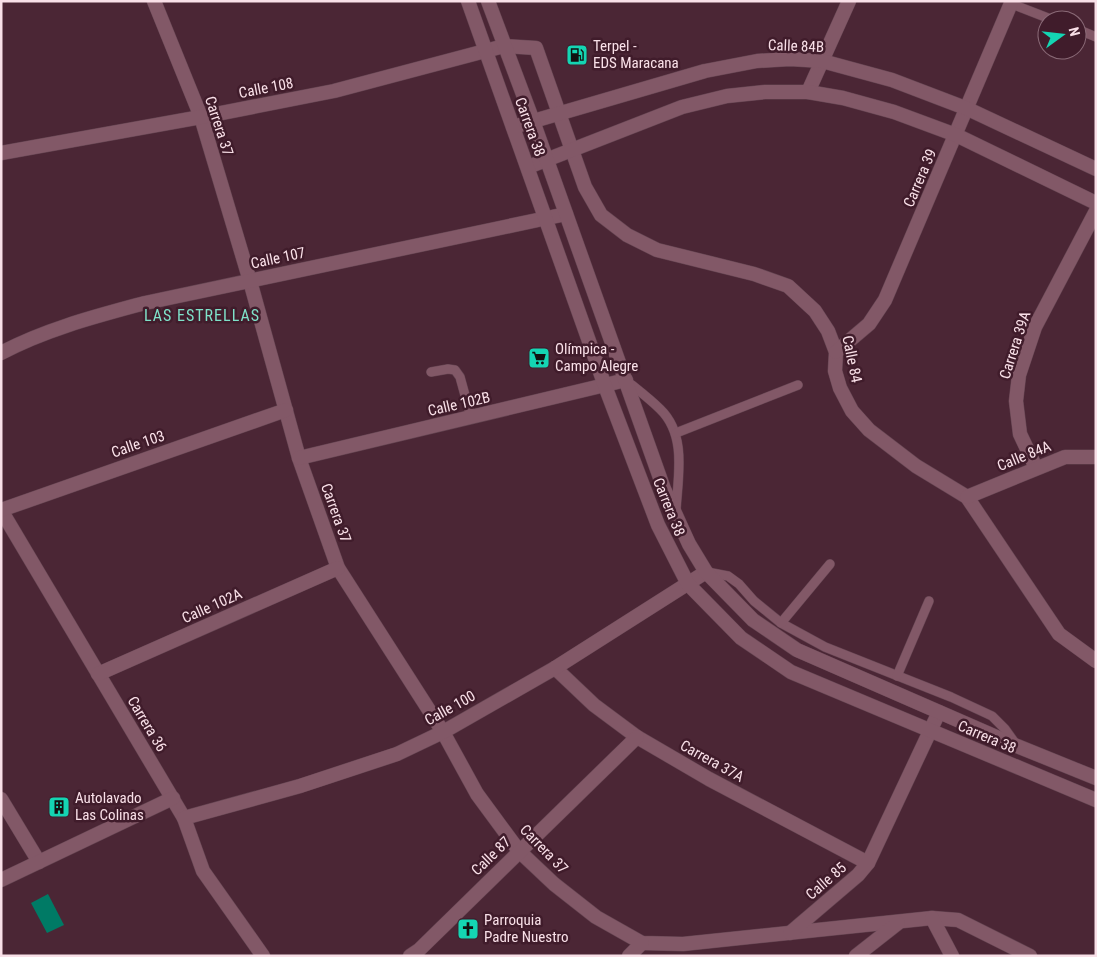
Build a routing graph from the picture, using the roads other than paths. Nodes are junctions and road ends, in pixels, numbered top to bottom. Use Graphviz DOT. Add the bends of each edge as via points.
graph roads {
  1 [pos="154,1"];
  2 [pos="468,1"];
  3 [pos="488,1"];
  4 [pos="849,1"];
  5 [pos="1012,3"];
  6 [pos="1037,13"];
  7 [pos="504,46"];
  8 [pos="485,50"];
  9 [pos="822,61"];
  10 [pos="808,92"];
  11 [pos="968,109"];
  12 [pos="559,113"];
  13 [pos="201,117"];
  14 [pos="533,121"];
  15 [pos="513,127"];
  16 [pos="956,135"];
  17 [pos="572,150"];
  18 [pos="1,153"];
  19 [pos="547,160"];
  20 [pos="528,167"];
  21 [pos="1096,169"];
  22 [pos="1096,203"];
  23 [pos="1096,212"];
  24 [pos="566,214"];
  25 [pos="546,219"];
  26 [pos="250,281"];
  27 [pos="836,352"];
  28 [pos="1,353"];
  29 [pos="431,372"];
  30 [pos="626,380"];
  31 [pos="798,384"];
  32 [pos="605,386"];
  33 [pos="286,410"];
  34 [pos="471,418"];
  35 [pos="676,433"];
  36 [pos="1096,457"];
  37 [pos="299,458"];
  38 [pos="1036,468"];
  39 [pos="967,497"];
  40 [pos="1,510"];
  41 [pos="675,515"];
  42 [pos="830,564"];
  43 [pos="338,568"];
  44 [pos="706,572"];
  45 [pos="688,584"];
  46 [pos="929,601"];
  47 [pos="781,623"];
  48 [pos="1095,660"];
  49 [pos="555,668"];
  50 [pos="98,674"];
  51 [pos="897,676"];
  52 [pos="939,712"];
  53 [pos="931,731"];
  54 [pos="443,732"];
  55 [pos="637,737"];
  56 [pos="1017,746"];
  57 [pos="1096,778"];
  58 [pos="173,798"];
  59 [pos="1,799"];
  60 [pos="1096,800"];
  61 [pos="184,818"];
  62 [pos="520,851"];
  63 [pos="868,863"];
  64 [pos="42,867"];
  65 [pos="1,880"];
  66 [pos="932,918"];
  67 [pos="898,923"];
  68 [pos="790,933"];
  69 [pos="642,943"];
  70 [pos="685,950"];
  71 [pos="263,956"];
  72 [pos="410,956"];
  73 [pos="629,956"];
  74 [pos="856,956"];
  75 [pos="952,956"];
  76 [pos="1030,956"];
  1 -- 13 [label="street, Carrera 37"];
  2 -- 8 [label="street, Carrera 38"];
  3 -- 7 [label="street, Carrera 38"];
  4 -- 9 [label="street"];
  5 -- 6 [label="lane"];
  5 -- 11 [label="street, Carrera 39"];
  7 -- 8 [label="street, Calle 108"];
  7 -- 12 [label="street, Calle 108" via="536,48"];
  7 -- 14 [label="street, Carrera 38"];
  8 -- 13 [label="street, Calle 108" via="334,91"];
  8 -- 15 [label="street, Carrera 38"];
  9 -- 10 [label="street"];
  9 -- 11 [label="street, Calle 84B" via="892,80"];
  9 -- 12 [label="street, Calle 84B" via="757,61 705,71"];
  10 -- 16 [label="street" via="894,112"];
  10 -- 17 [label="street" via="727,96 691,105"];
  11 -- 16 [label="street, Carrera 39"];
  11 -- 21 [label="street, Calle 84B"];
  12 -- 14 [label="street, Calle 84B"];
  12 -- 17 [label="street, Calle 84"];
  13 -- 18 [label="street, Calle 108"];
  13 -- 26 [label="street, Carrera 37"];
  14 -- 15 [label="street, Calle 84B"];
  14 -- 19 [label="street, Carrera 38"];
  15 -- 20 [label="street, Carrera 38"];
  16 -- 22 [label="street"];
  16 -- 27 [label="street, Carrera 39" via="885,300 869,324"];
  17 -- 19 [label="street"];
  17 -- 27 [label="street, Calle 84" via="585,187 601,215 627,235 657,250 754,274 788,286 815,311"];
  19 -- 20 [label="street"];
  19 -- 24 [label="street, Carrera 38"];
  20 -- 25 [label="street, Carrera 38"];
  23 -- 38 [label="street, Carrera 39A" via="1034,327 1019,375 1016,401 1020,434"];
  24 -- 25 [label="street, Calle 107"];
  24 -- 30 [label="street, Carrera 38"];
  25 -- 26 [label="street, Calle 107"];
  25 -- 32 [label="street, Carrera 38"];
  26 -- 28 [label="street, Calle 107" via="86,319"];
  26 -- 33 [label="street, Carrera 37"];
  27 -- 39 [label="street, Calle 84" via="835,371 840,388 852,411 869,430 916,466"];
  29 -- 34 [label="lane" via="455,370 460,377"];
  30 -- 32 [label="street, Calle 102B"];
  30 -- 35 [label="lane" via="662,410"];
  30 -- 41 [label="street, Carrera 38"];
  31 -- 35 [label="lane"];
  32 -- 34 [label="street, Calle 102B"];
  32 -- 45 [label="street, Carrera 38" via="658,525"];
  33 -- 37 [label="street, Carrera 37"];
  33 -- 40 [label="street, Calle 103"];
  34 -- 37 [label="street, Calle 102B"];
  35 -- 41 [label="lane" via="680,460"];
  36 -- 38 [label="street, Calle 84A" via="1065,457"];
  37 -- 43 [label="street, Carrera 37"];
  38 -- 39 [label="street, Calle 84A"];
  39 -- 48 [label="street, Calle 84" via="1059,634"];
  40 -- 50 [label="street, Carrera 36"];
  41 -- 44 [label="street, Carrera 38"];
  42 -- 47 [label="lane"];
  43 -- 50 [label="street, Calle 102A"];
  43 -- 54 [label="street, Carrera 37"];
  44 -- 45 [label="street, Calle 100"];
  44 -- 47 [label="lane" via="728,576"];
  44 -- 52 [label="street, Carrera 38" via="753,620 797,650"];
  45 -- 49 [label="street, Calle 100"];
  45 -- 53 [label="street, Carrera 38" via="741,638 791,672"];
  46 -- 51 [label="lane"];
  47 -- 51 [label="lane" via="825,647"];
  49 -- 54 [label="street, Calle 100"];
  49 -- 55 [label="street, Carrera 37A" via="594,706"];
  50 -- 58 [label="street, Carrera 36"];
  51 -- 56 [label="lane" via="992,716"];
  52 -- 53 [label="street, Calle 85"];
  52 -- 56 [label="street, Carrera 38"];
  53 -- 60 [label="street, Carrera 38"];
  53 -- 63 [label="street, Calle 85"];
  54 -- 61 [label="street, Calle 100" via="397,754 300,786"];
  54 -- 62 [label="street, Carrera 37" via="477,794"];
  55 -- 62 [label="street, Calle 87"];
  55 -- 63 [label="street, Carrera 37A"];
  56 -- 57 [label="street, Carrera 38"];
  58 -- 61 [label="street, Carrera 36"];
  58 -- 64 [label="street"];
  59 -- 64 [label="street"];
  61 -- 71 [label="street, Carrera 36" via="203,871"];
  62 -- 69 [label="street, Carrera 37" via="554,884 596,917"];
  62 -- 72 [label="street, Calle 87"];
  63 -- 68 [label="street, Calle 85"];
  64 -- 65 [label="street"];
  66 -- 67 [label="street"];
  66 -- 75 [label="street"];
  66 -- 76 [label="street" via="958,920"];
  67 -- 68 [label="street"];
  67 -- 74 [label="street"];
  68 -- 70 [label="street"];
  69 -- 70 [label="street"];
  69 -- 73 [label="street"];
}
